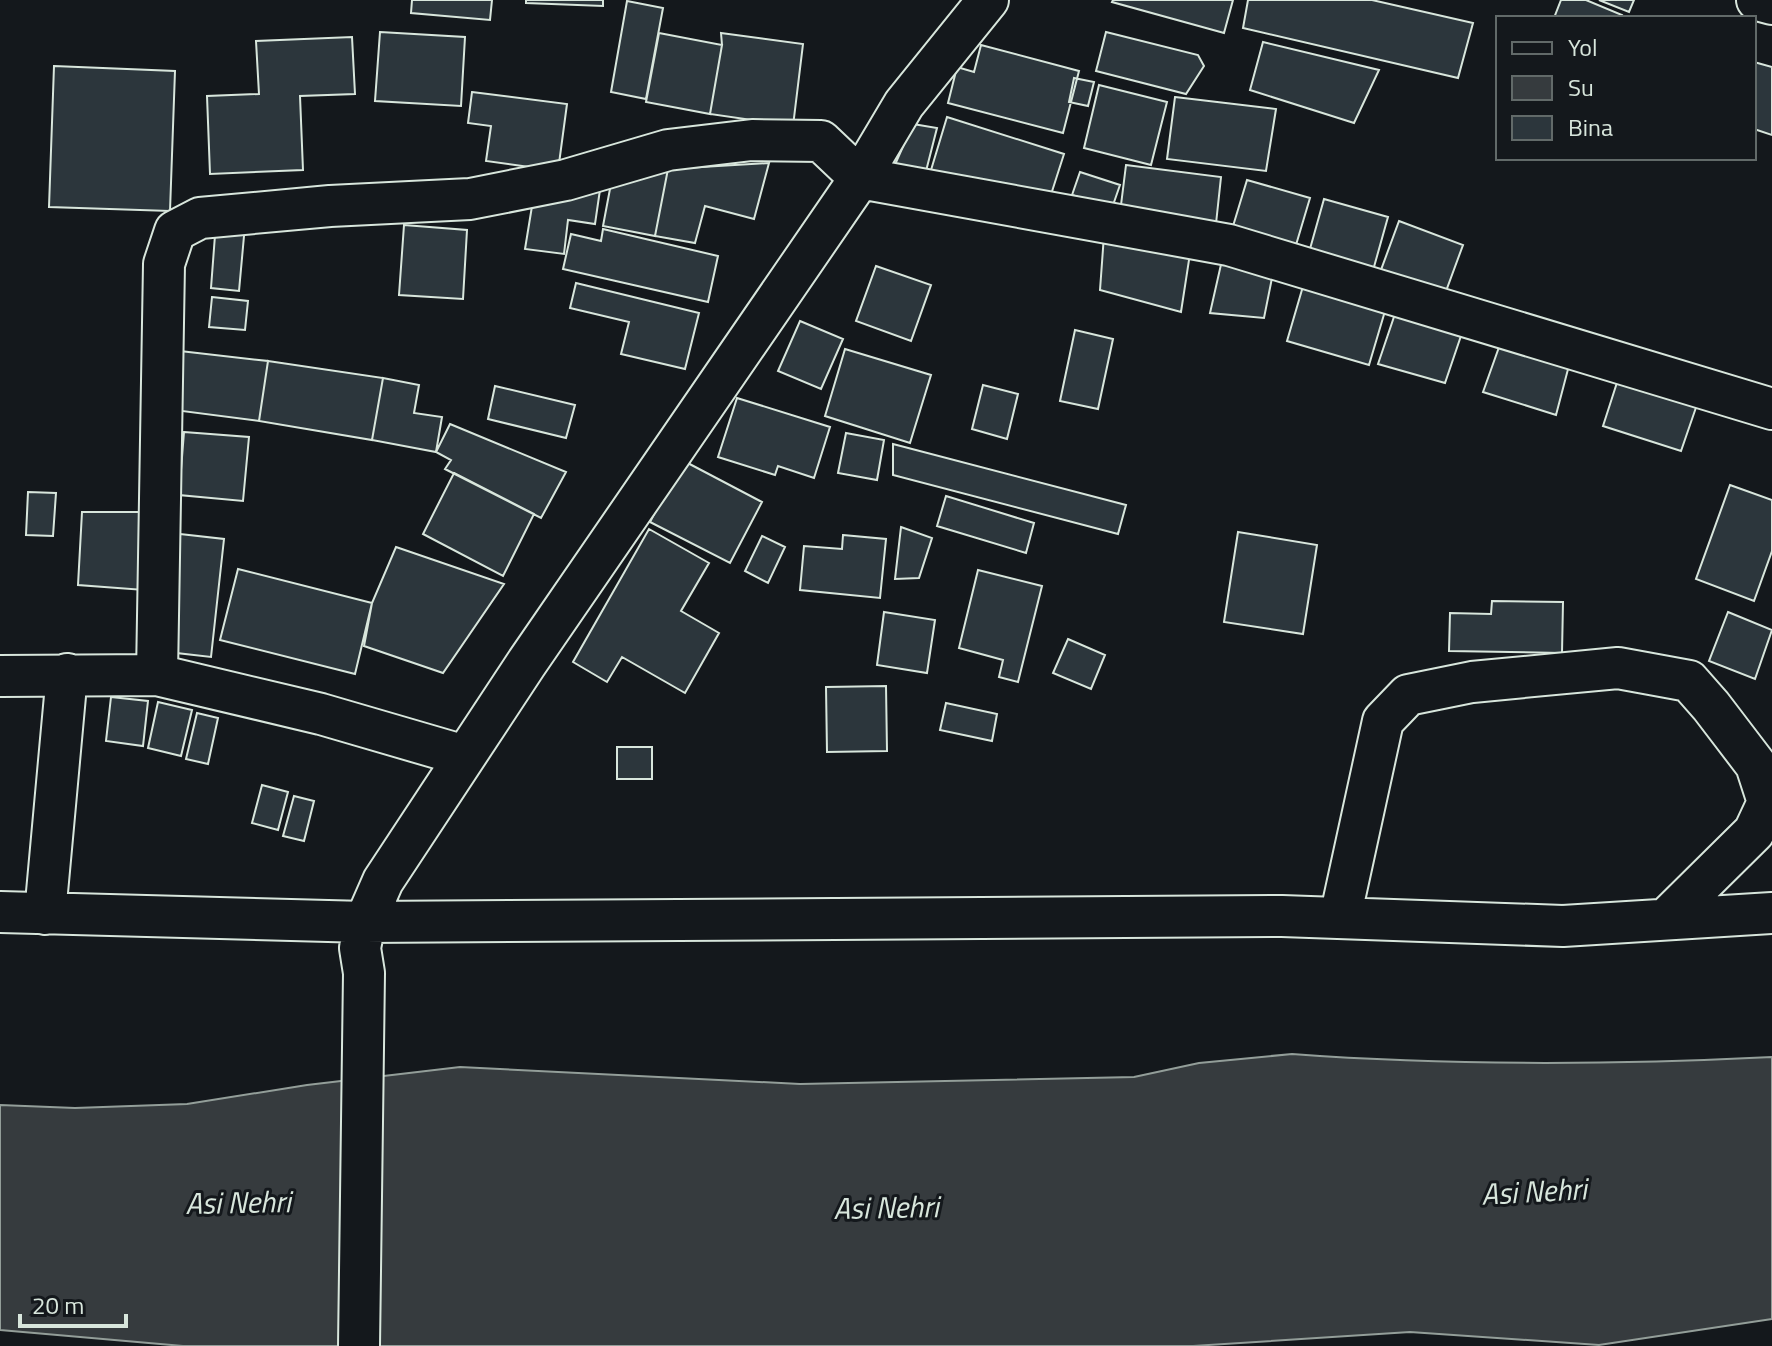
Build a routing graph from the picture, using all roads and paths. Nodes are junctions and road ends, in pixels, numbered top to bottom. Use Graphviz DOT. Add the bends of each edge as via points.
graph roads {
  1 [pos="988,0"];
  2 [pos="1757,0"];
  3 [pos="1772,4"];
  4 [pos="860,178"];
  5 [pos="1772,409"];
  6 [pos="67,674"];
  7 [pos="157,675"];
  8 [pos="0,676"];
  9 [pos="465,756"];
  10 [pos="1770,800"];
  11 [pos="0,912"];
  12 [pos="1772,913"];
  13 [pos="45,914"];
  14 [pos="1340,918"];
  15 [pos="1666,919"];
  16 [pos="365,922"];
  17 [pos="359,1346"];
  1 -- 4 [label="street" via="904,104"];
  2 -- 3 [label="street"];
  4 -- 5 [label="street" via="1229,245"];
  4 -- 7 [label="street" via="821,141 752,140 668,150 566,180 470,199 200,218 175,231 164,264"];
  4 -- 9 [label="street"];
  6 -- 7 [label="street"];
  6 -- 8 [label="street"];
  6 -- 13 [label="street"];
  7 -- 9 [label="street"];
  9 -- 16 [label="street" via="383,881"];
  10 -- 14 [label="street" via="1756,765 1689,681 1618,668 1472,682 1408,695 1383,721"];
  10 -- 15 [label="street" via="1754,832"];
  11 -- 13 [label="street"];
  12 -- 15 [label="street"];
  13 -- 16 [label="street"];
  14 -- 15 [label="street" via="1563,926"];
  14 -- 16 [label="street"];
  16 -- 17 [label="street" via="360,948 364,973"];
}
